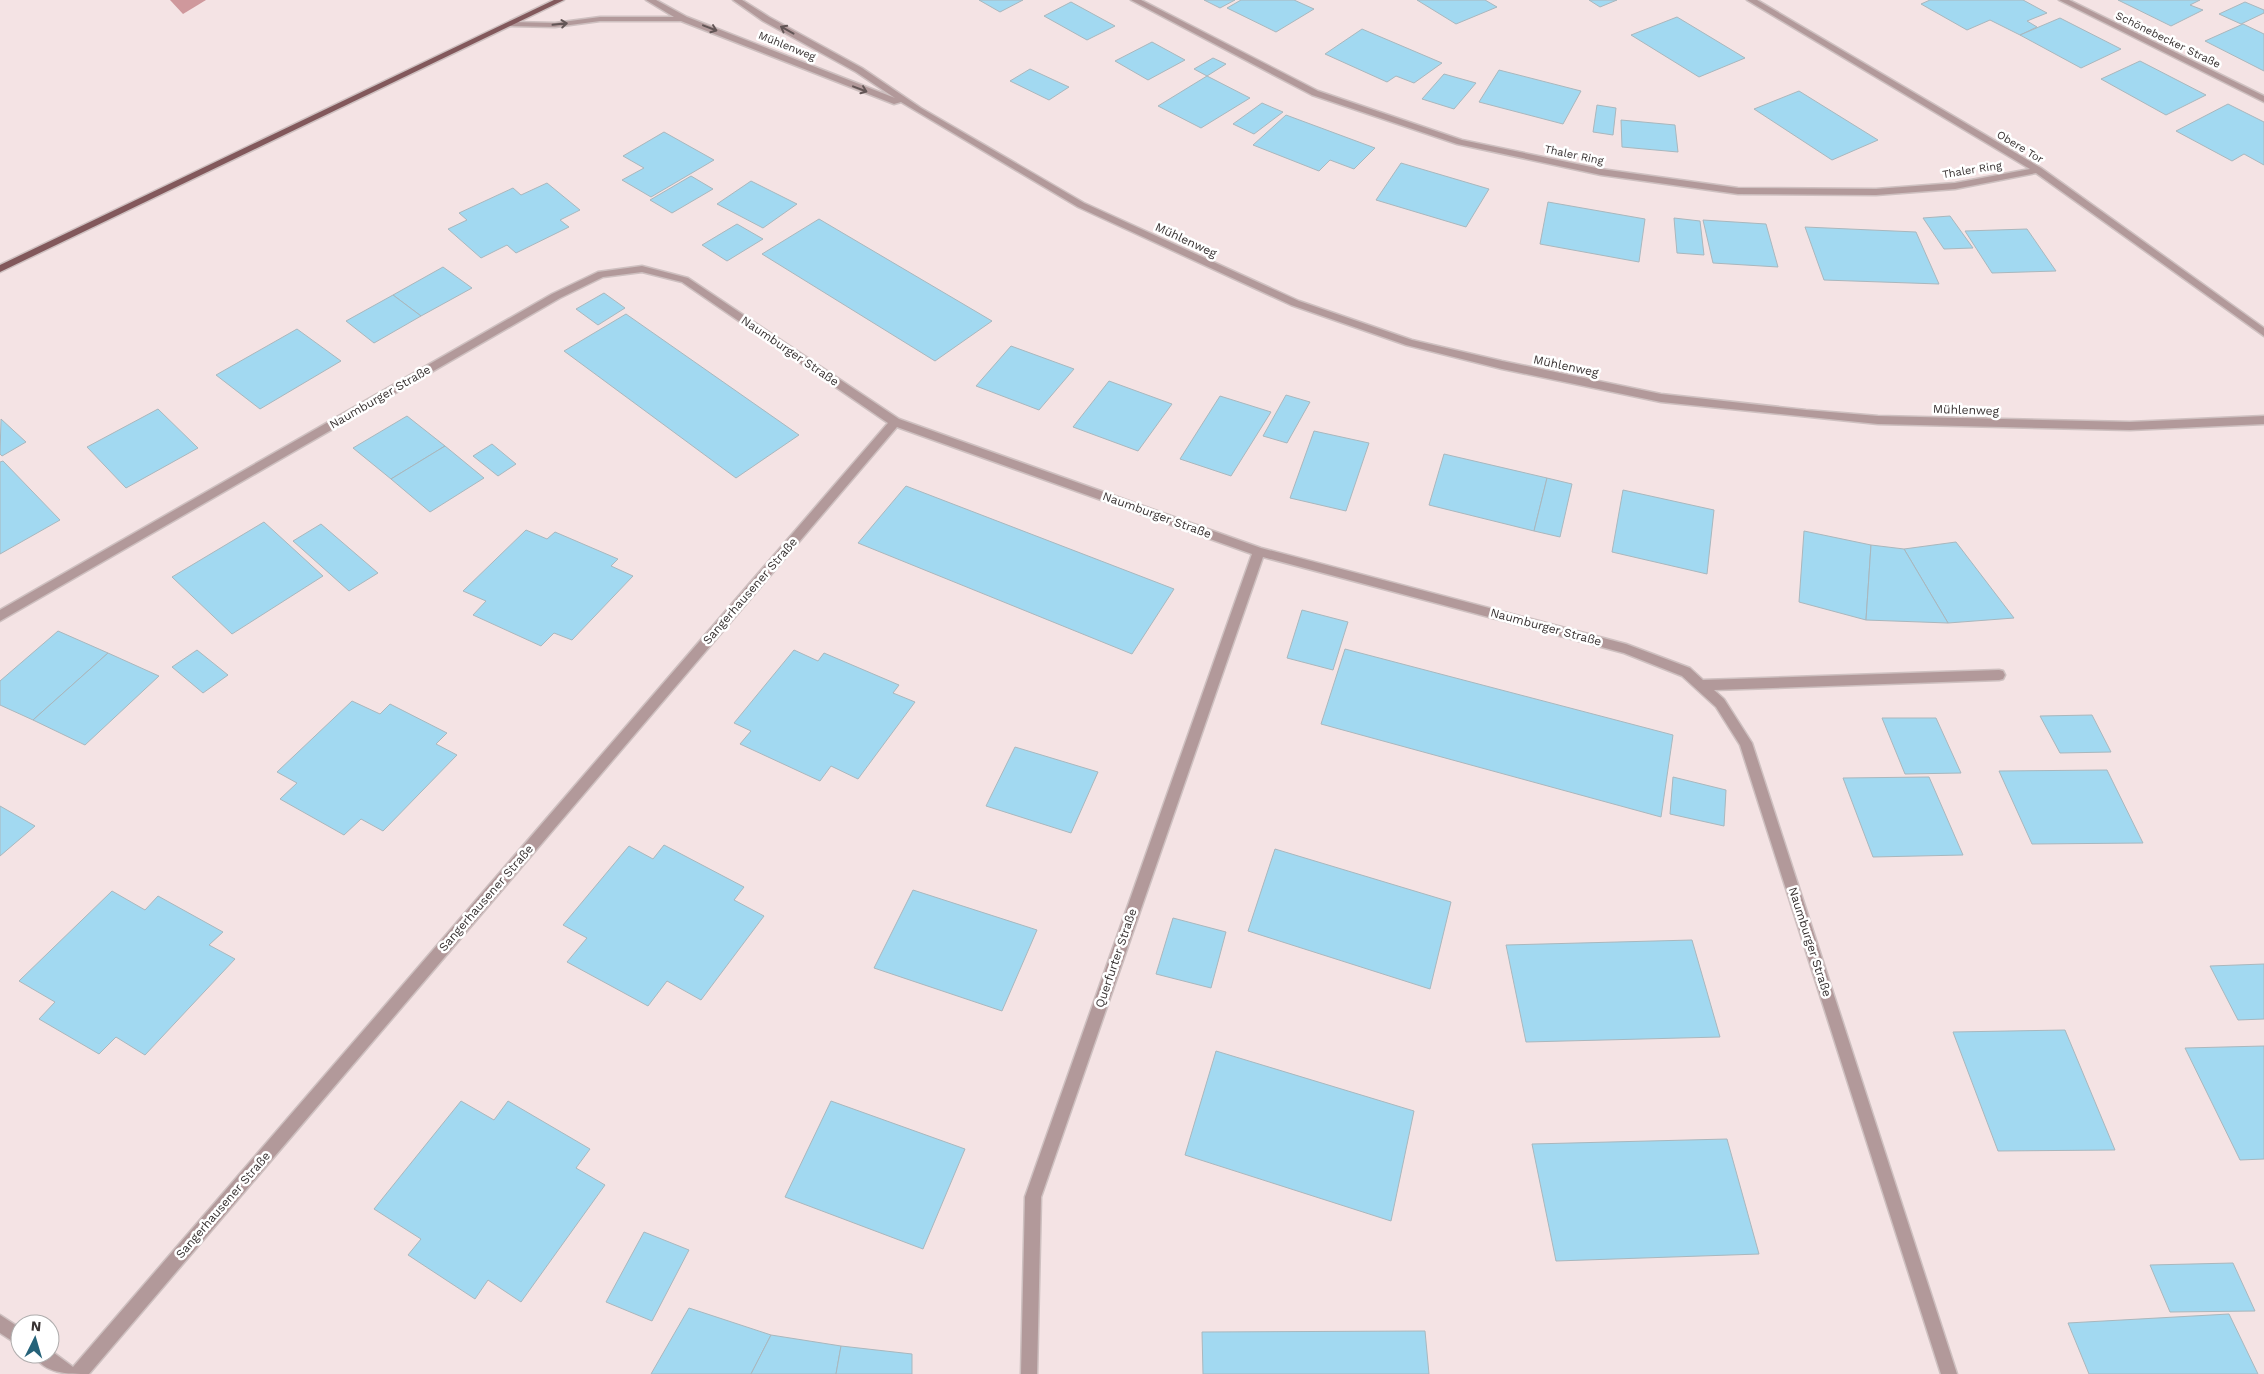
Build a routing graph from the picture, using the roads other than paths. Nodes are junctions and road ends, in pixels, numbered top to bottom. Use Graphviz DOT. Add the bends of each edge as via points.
graph roads {
  1 [pos="560,0"];
  2 [pos="650,0"];
  3 [pos="738,0"];
  4 [pos="1136,0"];
  5 [pos="1751,0"];
  6 [pos="2063,0"];
  7 [pos="684,19"];
  8 [pos="511,24"];
  9 [pos="2264,99"];
  10 [pos="918,110"];
  11 [pos="2038,170"];
  12 [pos="0,269"];
  13 [pos="2264,334"];
  14 [pos="2264,420"];
  15 [pos="895,422"];
  16 [pos="1259,552"];
  17 [pos="0,616"];
  18 [pos="1999,675"];
  19 [pos="1700,685"];
  20 [pos="55,1364"];
  21 [pos="68,1374"];
  22 [pos="78,1374"];
  23 [pos="1029,1374"];
  24 [pos="1949,1374"];
  1 -- 8 [label="main road"];
  2 -- 7 [label="street, Mühlenweg"];
  10 -- 3 [label="street, Mühlenweg, one-way" via="859,70"];
  4 -- 11 [label="street, Thaler Ring" via="1315,93 1460,142 1601,172 1738,191 1876,192 1955,186"];
  5 -- 11 [label="street, Obere Tor"];
  6 -- 9 [label="street, Schönebecker Straße"];
  8 -- 7 [label="street, one-way"];
  7 -- 10 [label="street, Mühlenweg, one-way"];
  8 -- 12 [label="main road"];
  10 -- 14 [label="street, Mühlenweg" via="1081,205 1295,303 1410,343 1502,365 1661,398 1878,420 2130,426"];
  11 -- 13 [label="street, Obere Tor"];
  15 -- 16 [label="street, Naumburger Straße"];
  15 -- 17 [label="street, Naumburger Straße" via="685,280 642,269 601,274 556,296"];
  15 -- 22 [label="street, Sangerhausener Straße"];
  16 -- 19 [label="street, Naumburger Straße" via="1626,649 1686,672"];
  16 -- 23 [label="street, Querfurter Straße" via="1033,1197"];
  18 -- 19 [label="street"];
  19 -- 24 [label="street, Naumburger Straße" via="1720,703 1746,743"];
  20 -- 21 [label="street"];
}
